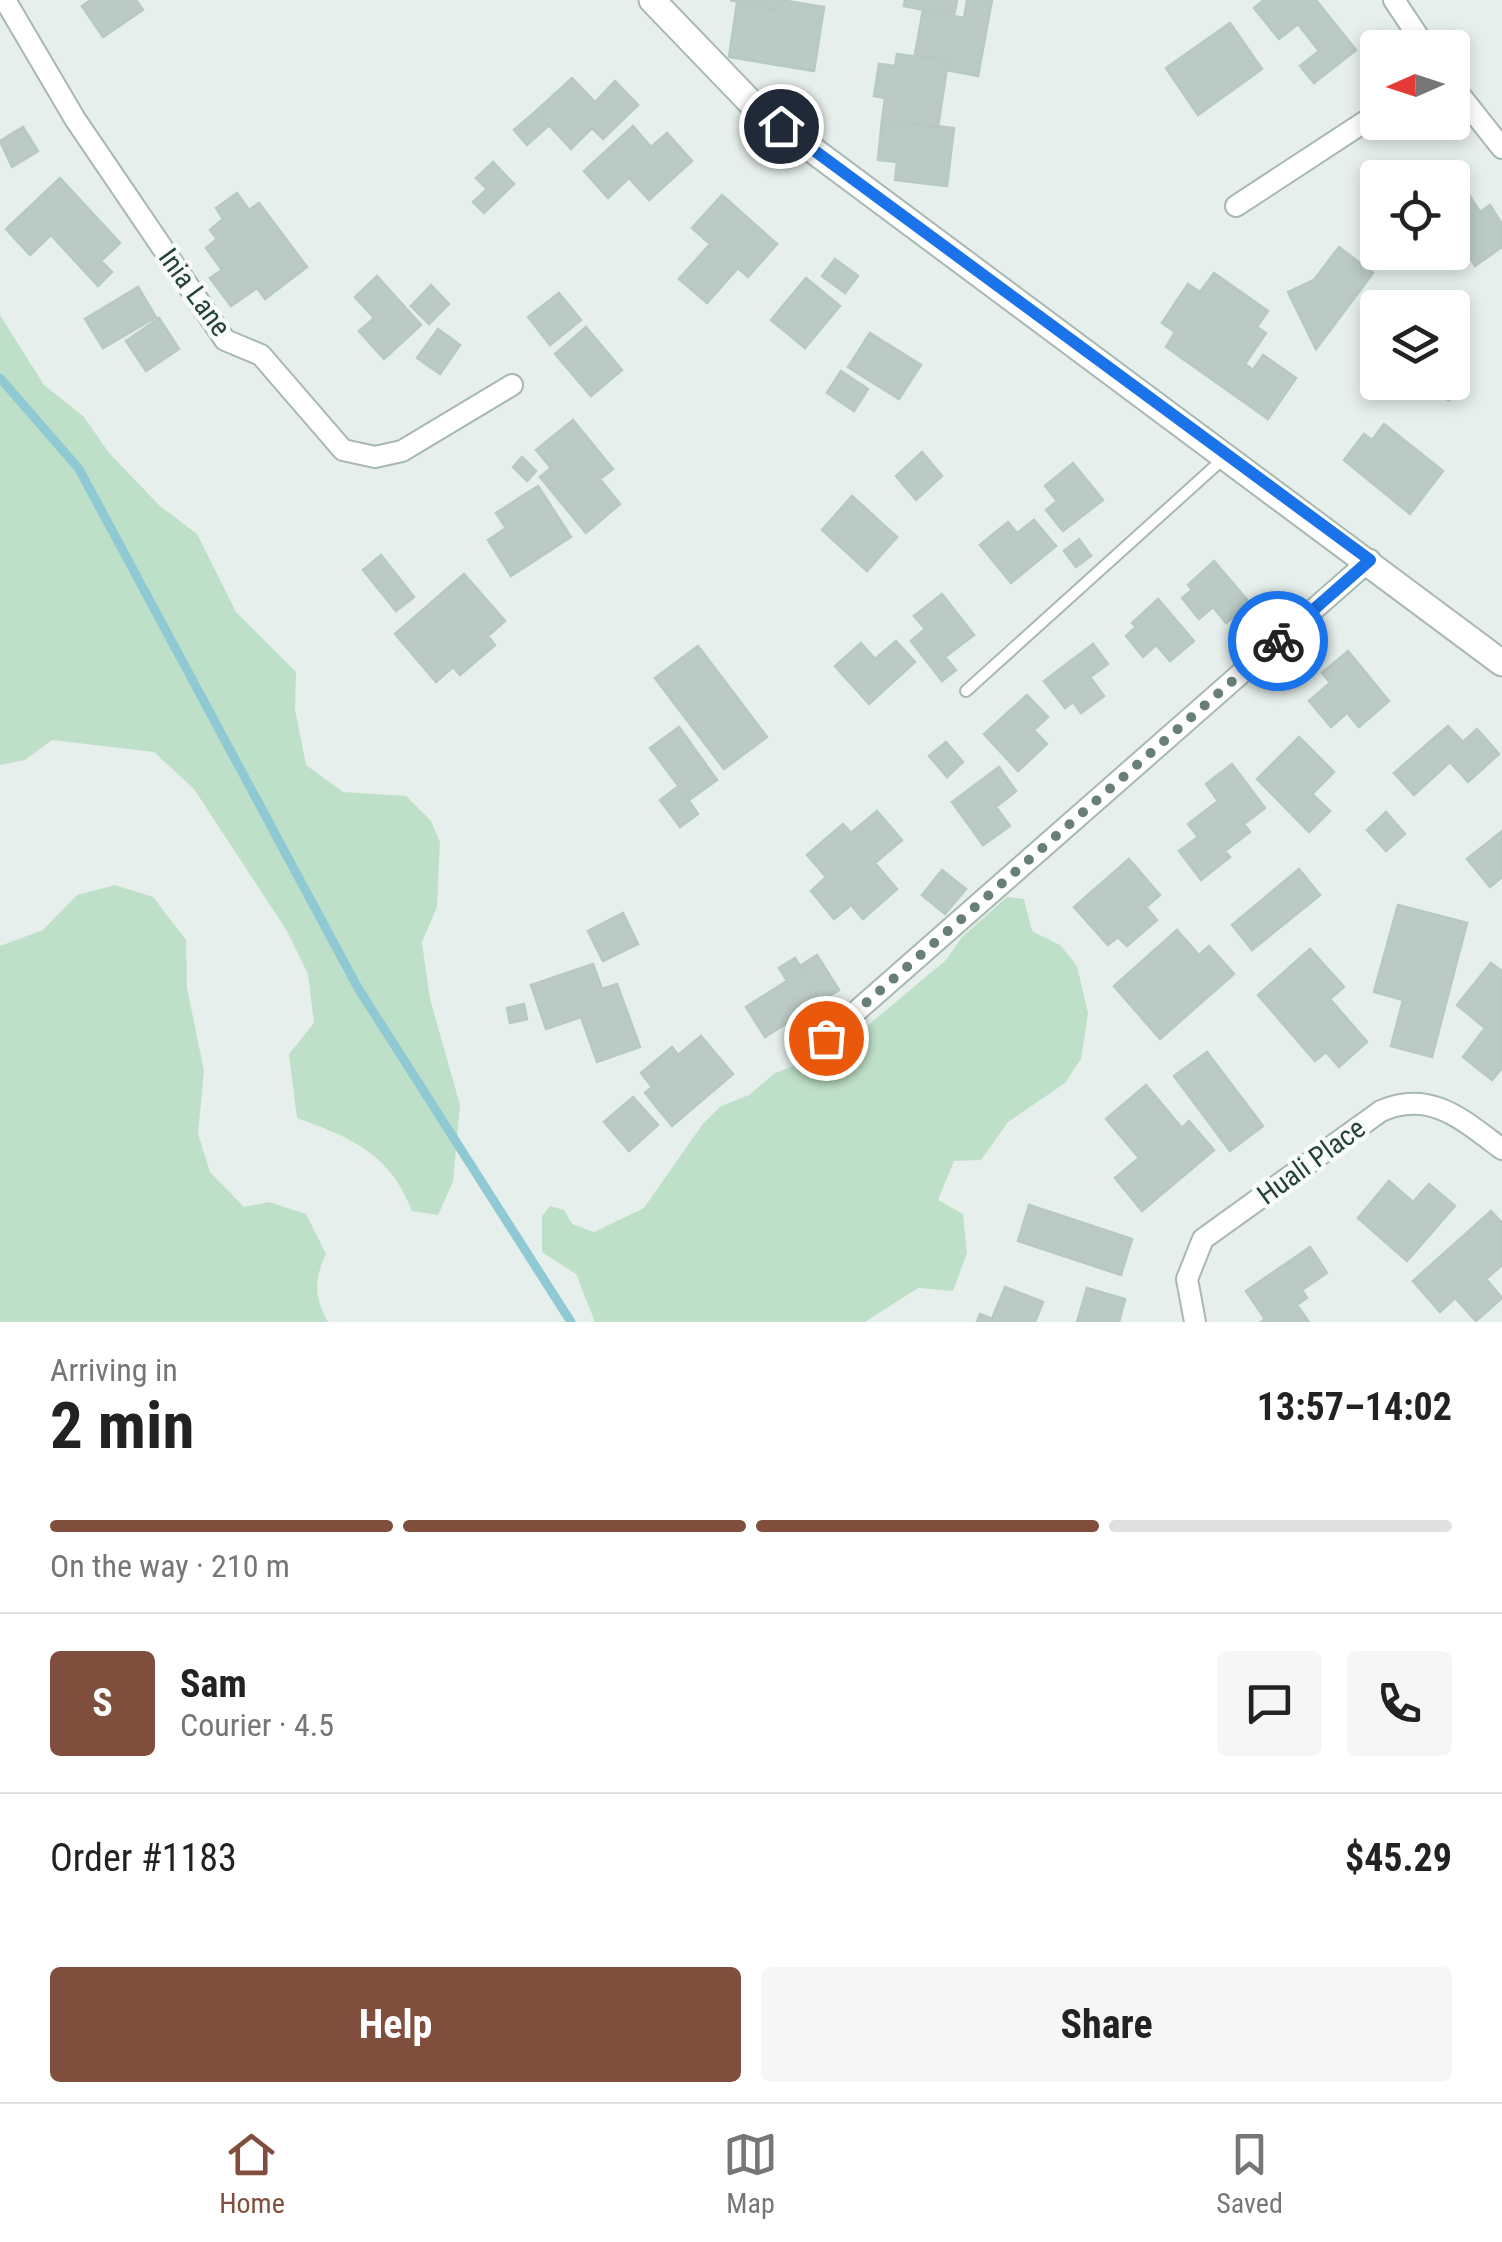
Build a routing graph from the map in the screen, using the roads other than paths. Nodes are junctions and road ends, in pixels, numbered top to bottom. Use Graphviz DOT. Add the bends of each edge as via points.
graph roads {
  1 [pos="5,0"];
  2 [pos="652,0"];
  3 [pos="1394,0"];
  4 [pos="1414,30"];
  5 [pos="1470,107"];
  6 [pos="1360,124"];
  7 [pos="1502,148"];
  8 [pos="1236,206"];
  9 [pos="512,385"];
  10 [pos="1228,455"];
  11 [pos="1370,560"];
  12 [pos="1502,663"];
  13 [pos="966,691"];
  14 [pos="826,1038"];
  15 [pos="1502,1149"];
  16 [pos="1194,1322"];
  1 -- 9 [label="street, Inia Lane" via="75,119 225,340 261,356 343,450 375,457 402,451"];
  2 -- 10 [label="street" via="755,106"];
  3 -- 4 [label="street"];
  5 -- 7 [label="street"];
  6 -- 8 [label="street"];
  10 -- 11 [label="street"];
  10 -- 13 [label="lane"];
  11 -- 12 [label="street"];
  11 -- 14 [label="street"];
  15 -- 16 [label="street, Huali Place" via="1440,1107 1414,1103 1382,1112 1203,1239 1187,1279"];
}
